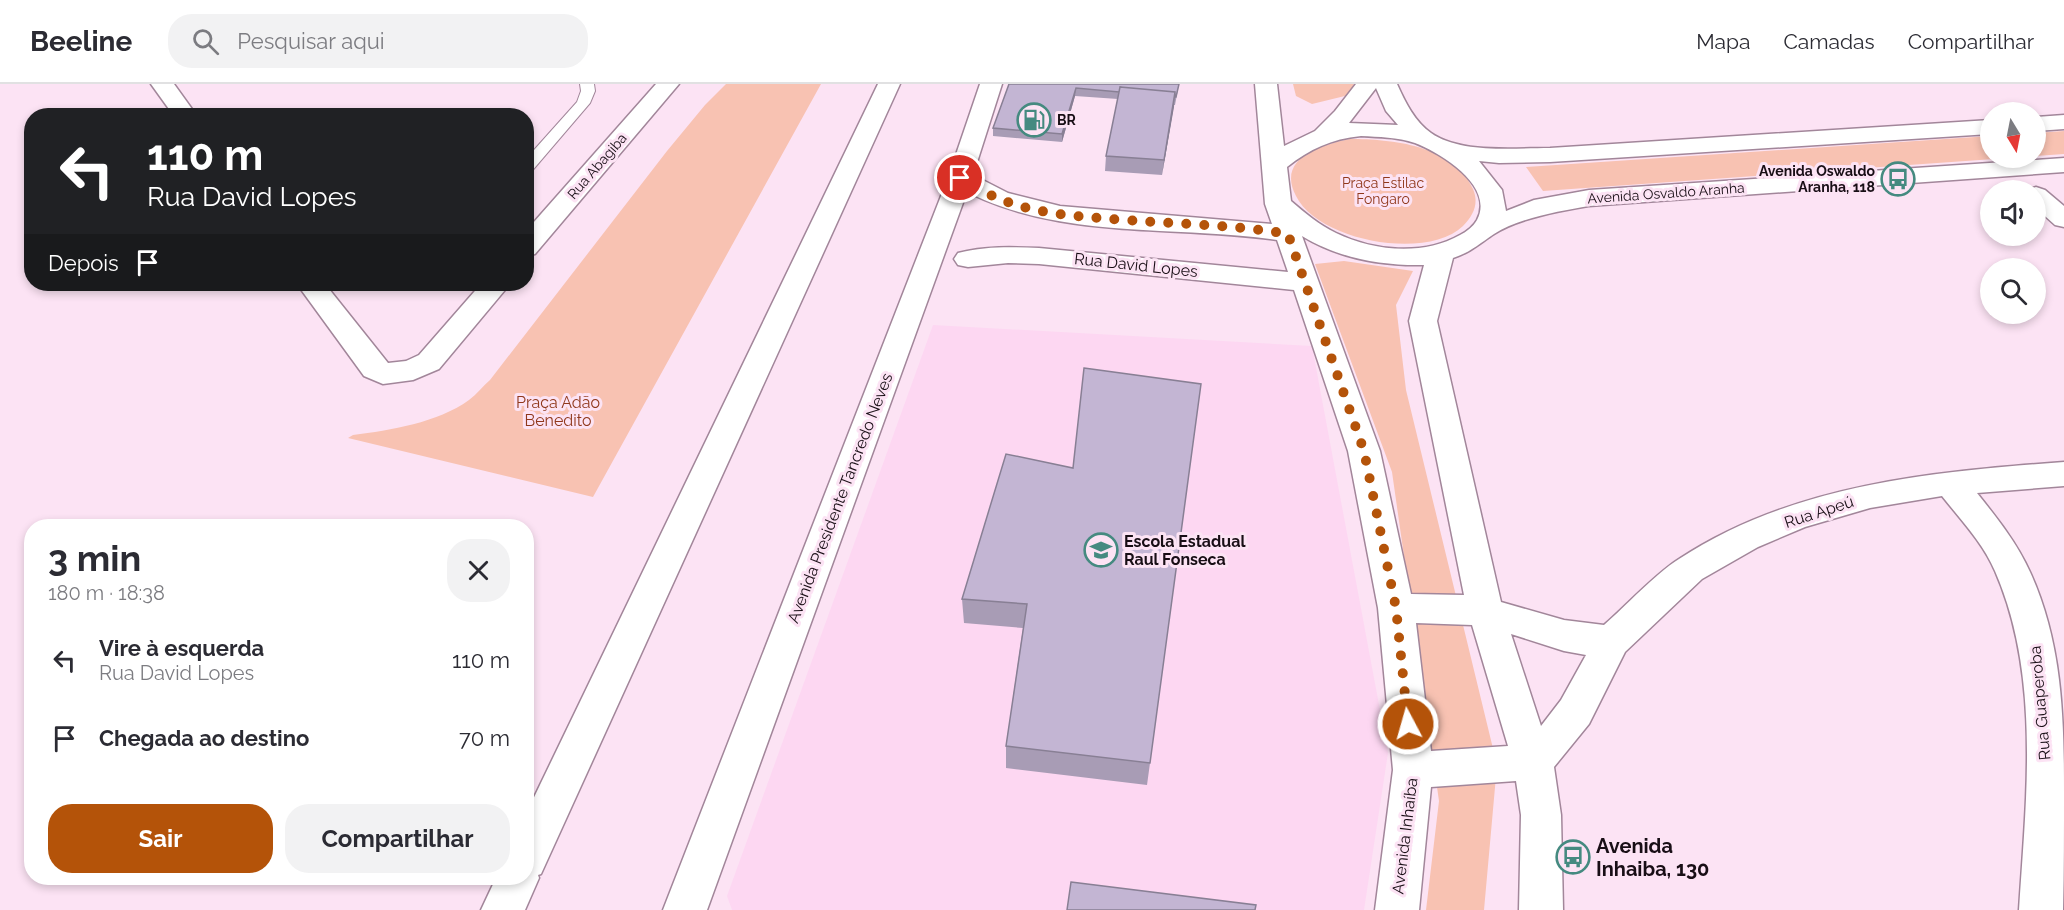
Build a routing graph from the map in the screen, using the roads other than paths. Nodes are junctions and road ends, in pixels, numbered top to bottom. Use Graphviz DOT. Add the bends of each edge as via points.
graph roads {
  1 [pos="162,84"];
  2 [pos="587,84"];
  3 [pos="668,84"];
  4 [pos="889,84"];
  5 [pos="992,84"];
  6 [pos="1266,84"];
  7 [pos="1368,84"];
  8 [pos="1386,84"];
  9 [pos="180,108"];
  10 [pos="2064,122"];
  11 [pos="2046,123"];
  12 [pos="1980,128"];
  13 [pos="1954,129"];
  14 [pos="1323,136"];
  15 [pos="1422,137"];
  16 [pos="1452,151"];
  17 [pos="534,160"];
  18 [pos="1275,164"];
  19 [pos="2064,165"];
  20 [pos="2004,169"];
  21 [pos="960,178"];
  22 [pos="2018,180"];
  23 [pos="1278,204"];
  24 [pos="2046,204"];
  25 [pos="2064,219"];
  26 [pos="1487,228"];
  27 [pos="1288,234"];
  28 [pos="534,239"];
  29 [pos="1440,256"];
  30 [pos="968,259"];
  31 [pos="1304,282"];
  32 [pos="316,291"];
  33 [pos="490,291"];
  34 [pos="2064,474"];
  35 [pos="1950,483"];
  36 [pos="1396,608"];
  37 [pos="1486,613"];
  38 [pos="1612,641"];
  39 [pos="1533,762"];
  40 [pos="1413,770"];
  41 [pos="534,843"];
  42 [pos="515,885"];
  43 [pos="690,905"];
  44 [pos="503,910"];
  45 [pos="1396,910"];
  46 [pos="1540,910"];
  47 [pos="2042,910"];
  1 -- 9 [label="main road"];
  2 -- 17 [label="lane" via="583,104"];
  3 -- 28 [label="main road, Rua Abagiba"];
  4 -- 41 [label="main road"];
  5 -- 21 [label="main road, Avenida Presidente Tancredo Neves"];
  6 -- 18 [label="main road"];
  7 -- 14 [label="main road"];
  8 -- 15 [label="main road" via="1398,111"];
  10 -- 11 [label="main road"];
  12 -- 13 [label="main road"];
  13 -- 16 [label="main road" via="1550,155 1499,156"];
  13 -- 20 [label="main road"];
  14 -- 15 [label="main road" via="1389,130"];
  14 -- 18 [label="main road" via="1295,148"];
  15 -- 16 [label="main road"];
  16 -- 26 [label="main road" via="1485,182 1494,204"];
  18 -- 23 [label="main road"];
  19 -- 20 [label="main road, Avenida Osvaldo Aranha"];
  20 -- 22 [label="main road"];
  20 -- 26 [label="main road, Avenida Osvaldo Aranha" via="1589,198 1534,208"];
  21 -- 27 [label="main road" via="983,193 1050,214"];
  21 -- 43 [label="main road, Avenida Presidente Tancredo Neves"];
  23 -- 27 [label="main road, Avenida Inhaíba"];
  23 -- 29 [label="main road" via="1303,225 1333,242 1375,255"];
  24 -- 25 [label="main road"];
  26 -- 29 [label="main road"];
  27 -- 31 [label="main road, Avenida Inhaíba"];
  29 -- 37 [label="main road" via="1423,321 1426,345"];
  30 -- 31 [label="main road, Rua David Lopes" via="1039,256"];
  31 -- 36 [label="main road, Avenida Inhaíba" via="1364,451"];
  32 -- 33 [label="main road" via="375,369 384,374 413,370 429,362"];
  34 -- 35 [label="main road, Rua Apeú"];
  35 -- 38 [label="main road, Rua Apeú" via="1870,496 1796,517 1746,538 1689,568"];
  35 -- 47 [label="main road, Rua Guaperoba" via="1987,529 2013,571 2040,662 2047,778"];
  36 -- 37 [label="main road"];
  36 -- 40 [label="main road, Avenida Inhaíba"];
  37 -- 38 [label="main road" via="1587,642"];
  37 -- 39 [label="main road"];
  38 -- 39 [label="main road, Rua Apeú" via="1575,712"];
  39 -- 40 [label="main road"];
  39 -- 46 [label="main road" via="1542,815"];
  40 -- 45 [label="main road, Avenida Inhaíba"];
  42 -- 44 [label="main road"];
}
